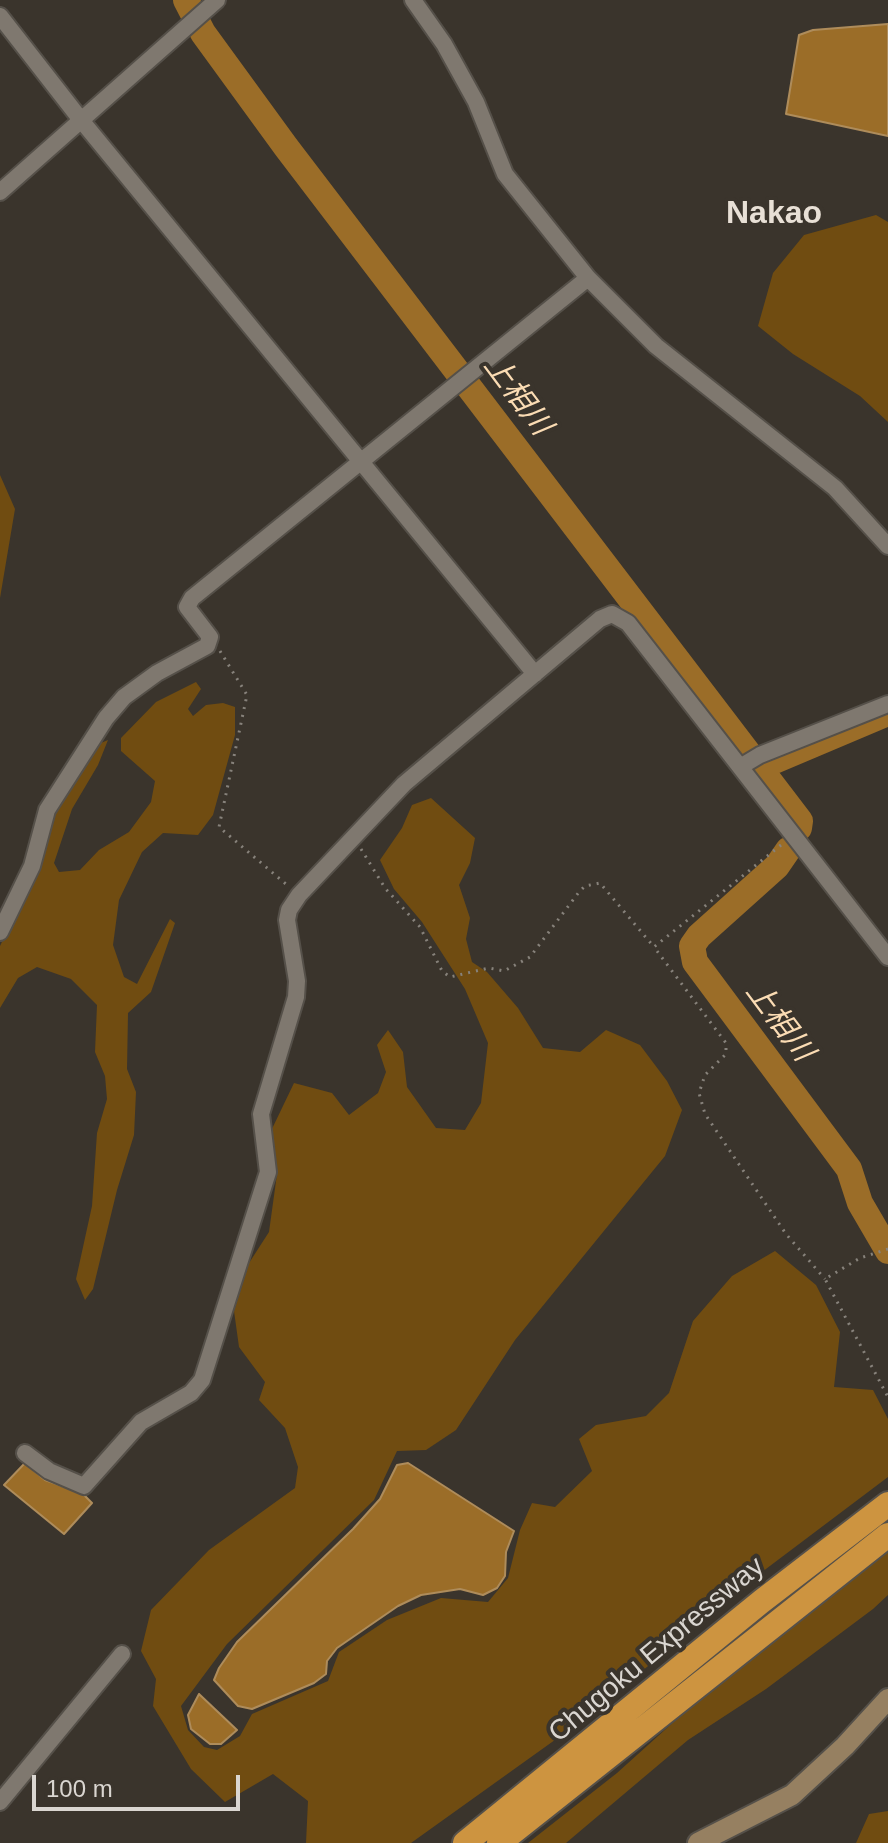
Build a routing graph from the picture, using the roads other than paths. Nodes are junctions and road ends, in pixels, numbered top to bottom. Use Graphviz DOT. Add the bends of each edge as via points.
graph roads {
  1 [pos="217,0"];
  2 [pos="413,0"];
  3 [pos="0,16"];
  4 [pos="81,120"];
  5 [pos="0,192"];
  6 [pos="588,278"];
  7 [pos="361,461"];
  8 [pos="888,546"];
  9 [pos="535,674"];
  10 [pos="888,704"];
  11 [pos="749,762"];
  12 [pos="0,932"];
  13 [pos="888,957"];
  14 [pos="25,1453"];
  15 [pos="888,1504"];
  16 [pos="888,1535"];
  17 [pos="122,1654"];
  18 [pos="888,1699"];
  19 [pos="0,1802"];
  20 [pos="465,1843"];
  21 [pos="499,1843"];
  22 [pos="698,1843"];
  1 -- 4 [label="street"];
  2 -- 6 [label="street" via="476,102 505,174"];
  3 -- 4 [label="street"];
  4 -- 5 [label="street"];
  4 -- 7 [label="street"];
  6 -- 7 [label="street"];
  6 -- 8 [label="street" via="656,346 835,488"];
  7 -- 9 [label="street"];
  7 -- 12 [label="street" via="192,598 187,607 210,637 207,646 157,673 106,718 47,810 32,866"];
  9 -- 11 [label="street" via="600,619 621,617"];
  9 -- 14 [label="street" via="427,763 299,895 287,920 296,997 261,1114 268,1172 202,1380 191,1393 141,1422 84,1486"];
  10 -- 11 [label="street"];
  11 -- 13 [label="street" via="791,832"];
  15 -- 20 [label="highway, Chugoku Expressway"];
  16 -- 21 [label="highway, Chugoku Expressway"];
  17 -- 19 [label="street"];
  18 -- 22 [label="street" via="792,1795"];
}
